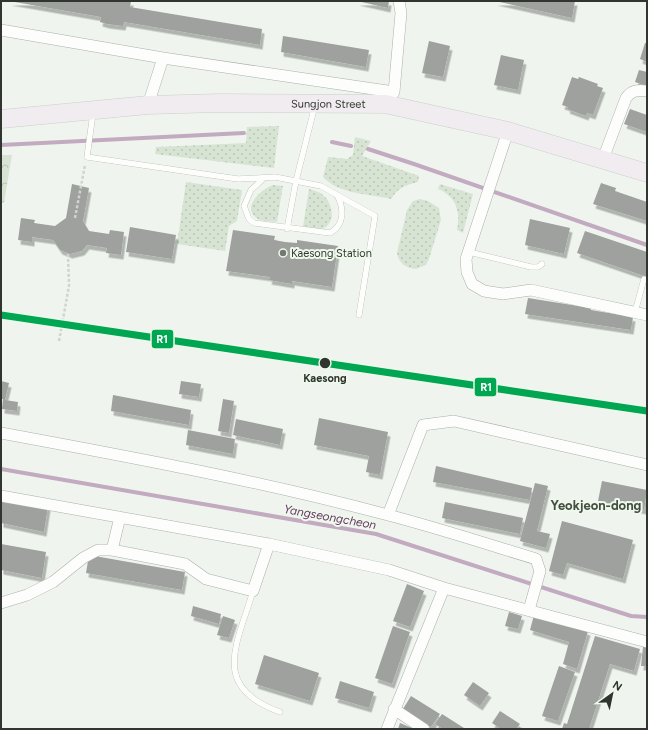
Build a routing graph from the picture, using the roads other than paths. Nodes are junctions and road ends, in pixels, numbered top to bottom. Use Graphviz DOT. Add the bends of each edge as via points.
graph roads {
  1 [pos="400,1"];
  2 [pos="406,1"];
  3 [pos="401,13"];
  4 [pos="1,30"];
  5 [pos="163,58"];
  6 [pos="647,91"];
  7 [pos="389,98"];
  8 [pos="315,103"];
  9 [pos="148,105"];
  10 [pos="93,110"];
  11 [pos="1,119"];
  12 [pos="508,131"];
  13 [pos="603,159"];
  14 [pos="647,173"];
  15 [pos="264,179"];
  16 [pos="296,181"];
  17 [pos="336,194"];
  18 [pos="287,228"];
  19 [pos="469,252"];
  20 [pos="542,264"];
  21 [pos="644,279"];
  22 [pos="635,312"];
  23 [pos="360,314"];
  24 [pos="647,315"];
  25 [pos="1,433"];
  26 [pos="647,465"];
  27 [pos="1,496"];
  28 [pos="388,515"];
  29 [pos="120,517"];
  30 [pos="269,544"];
  31 [pos="112,550"];
  32 [pos="444,588"];
  33 [pos="252,592"];
  34 [pos="1,603"];
  35 [pos="530,610"];
  36 [pos="647,642"];
  37 [pos="394,710"];
  38 [pos="280,712"];
  39 [pos="387,729"];
  40 [pos="424,729"];
  1 -- 3 [label="street"];
  2 -- 3 [label="street"];
  3 -- 7 [label="street"];
  4 -- 5 [label="street"];
  5 -- 7 [label="street"];
  5 -- 9 [label="street"];
  6 -- 13 [label="street" via="630,92 626,98"];
  7 -- 8 [label="main road, Sungjon Street"];
  7 -- 12 [label="main road, Sungjon Street"];
  8 -- 9 [label="main road, Sungjon Street"];
  8 -- 16 [label="lane"];
  9 -- 10 [label="main road, Sungjon Street"];
  10 -- 11 [label="main road, Sungjon Street"];
  10 -- 15 [label="lane" via="88,154 238,179"];
  12 -- 13 [label="main road, Sungjon Street"];
  12 -- 19 [label="street"];
  13 -- 14 [label="main road, Sungjon Street"];
  15 -- 16 [label="lane" via="275,177"];
  15 -- 18 [label="lane" via="251,190 244,206 245,213 254,223"];
  16 -- 17 [label="lane" via="321,186"];
  16 -- 18 [label="lane"];
  17 -- 18 [label="lane" via="342,210 335,231 326,234"];
  17 -- 23 [label="lane" via="375,216"];
  19 -- 20 [label="lane" via="532,267"];
  19 -- 22 [label="street" via="466,259 467,272 472,284 484,291 504,294 531,290"];
  21 -- 22 [label="lane"];
  22 -- 24 [label="street"];
  25 -- 28 [label="street" via="156,461"];
  26 -- 28 [label="street" via="454,420 423,425"];
  27 -- 29 [label="street"];
  28 -- 35 [label="street" via="536,559 540,571"];
  29 -- 30 [label="street"];
  29 -- 31 [label="street"];
  30 -- 32 [label="street" via="389,570"];
  30 -- 33 [label="street"];
  31 -- 33 [label="street" via="185,564 206,579"];
  31 -- 34 [label="street" via="98,550 83,558 53,582 27,595"];
  32 -- 35 [label="street"];
  32 -- 37 [label="street"];
  33 -- 38 [label="lane" via="234,657 235,676 247,694 263,706"];
  35 -- 36 [label="street"];
  37 -- 39 [label="street"];
  37 -- 40 [label="street"];
}
